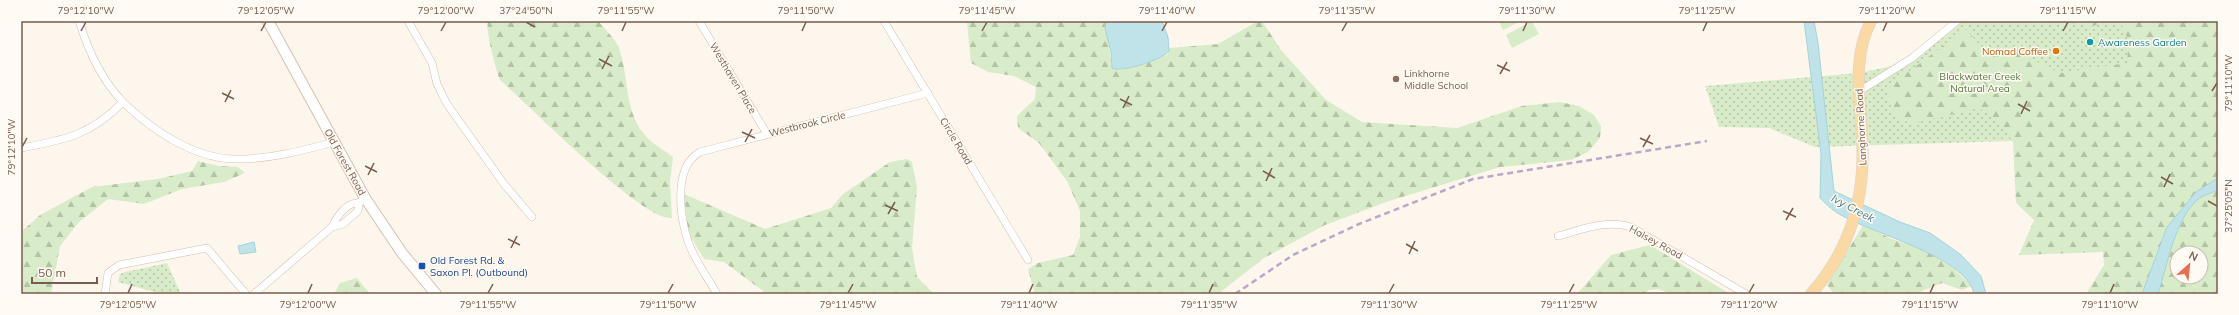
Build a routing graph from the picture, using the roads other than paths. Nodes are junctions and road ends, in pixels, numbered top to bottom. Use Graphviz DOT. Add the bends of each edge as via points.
graph roads {
  1 [pos="79,21"];
  2 [pos="268,21"];
  3 [pos="408,21"];
  4 [pos="699,21"];
  5 [pos="884,21"];
  6 [pos="1957,21"];
  7 [pos="1870,22"];
  8 [pos="1858,92"];
  9 [pos="928,93"];
  10 [pos="123,102"];
  11 [pos="767,134"];
  12 [pos="334,142"];
  13 [pos="21,148"];
  14 [pos="362,201"];
  15 [pos="532,217"];
  16 [pos="1558,236"];
  17 [pos="1028,260"];
  18 [pos="105,294"];
  19 [pos="246,294"];
  20 [pos="254,294"];
  21 [pos="436,294"];
  22 [pos="717,294"];
  23 [pos="1746,294"];
  24 [pos="1811,294"];
  1 -- 10 [label="street" via="92,54"];
  2 -- 12 [label="main road, Old Forest Road"];
  3 -- 15 [label="street" via="432,63 437,84 447,104 504,184"];
  4 -- 11 [label="street, Westhaven Place"];
  5 -- 9 [label="street, Circle Road"];
  6 -- 8 [label="street" via="1912,58"];
  7 -- 8 [label="main road, Langhorne Road" via="1861,48"];
  8 -- 24 [label="main road, Langhorne Road" via="1863,151 1863,177 1859,200 1849,232 1832,269"];
  9 -- 11 [label="street, Westbrook Circle"];
  9 -- 17 [label="street, Circle Road"];
  10 -- 12 [label="street" via="159,131 183,145 205,154 231,159 280,156"];
  10 -- 13 [label="street" via="89,130 58,141"];
  11 -- 22 [label="street, Westbrook Circle" via="700,152 691,157 683,172 683,229 692,252"];
  12 -- 14 [label="main road, Old Forest Road"];
  14 -- 20 [label="street" via="358,211 343,224 332,227"];
  14 -- 21 [label="main road, Old Forest Road"];
  16 -- 23 [label="street, Halsey Road" via="1596,226 1622,224"];
  18 -- 19 [label="street" via="108,273 119,266 207,248"];
}
